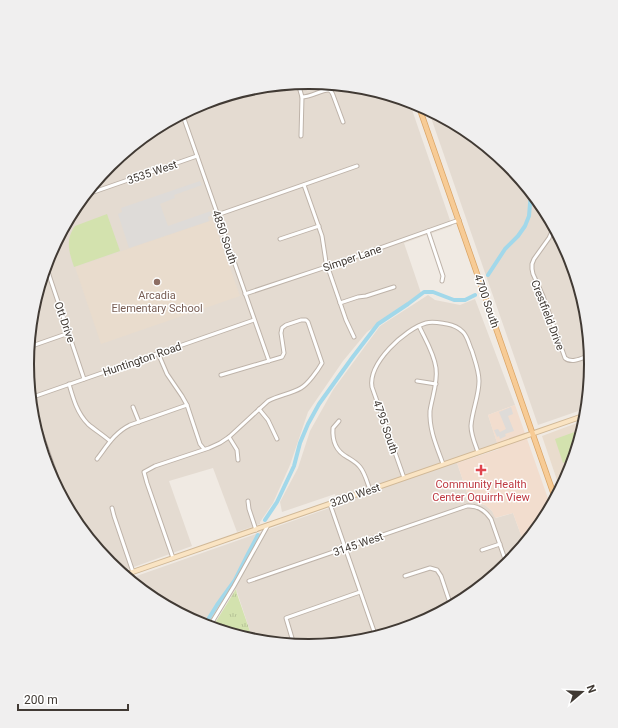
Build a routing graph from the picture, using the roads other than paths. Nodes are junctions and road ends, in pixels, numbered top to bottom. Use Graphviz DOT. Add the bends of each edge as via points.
graph roads {
  1 [pos="300,90"];
  2 [pos="302,97"];
  3 [pos="421,113"];
  4 [pos="184,119"];
  5 [pos="343,122"];
  6 [pos="301,136"];
  7 [pos="197,156"];
  8 [pos="357,166"];
  9 [pos="304,185"];
  10 [pos="96,191"];
  11 [pos="217,215"];
  12 [pos="459,220"];
  13 [pos="319,226"];
  14 [pos="428,231"];
  15 [pos="551,234"];
  16 [pos="280,239"];
  17 [pos="328,266"];
  18 [pos="49,275"];
  19 [pos="442,281"];
  20 [pos="394,287"];
  21 [pos="245,294"];
  22 [pos="340,303"];
  23 [pos="254,320"];
  24 [pos="419,326"];
  25 [pos="69,333"];
  26 [pos="354,338"];
  27 [pos="35,345"];
  28 [pos="158,353"];
  29 [pos="584,357"];
  30 [pos="269,361"];
  31 [pos="221,375"];
  32 [pos="84,379"];
  33 [pos="417,381"];
  34 [pos="69,384"];
  35 [pos="436,384"];
  36 [pos="36,396"];
  37 [pos="186,405"];
  38 [pos="133,407"];
  39 [pos="259,409"];
  40 [pos="579,416"];
  41 [pos="339,421"];
  42 [pos="139,422"];
  43 [pos="533,433"];
  44 [pos="229,437"];
  45 [pos="277,439"];
  46 [pos="110,441"];
  47 [pos="204,449"];
  48 [pos="478,452"];
  49 [pos="97,459"];
  50 [pos="238,460"];
  51 [pos="443,464"];
  52 [pos="404,478"];
  53 [pos="370,490"];
  54 [pos="553,492"];
  55 [pos="248,501"];
  56 [pos="330,504"];
  57 [pos="112,508"];
  58 [pos="268,525"];
  59 [pos="256,530"];
  60 [pos="500,544"];
  61 [pos="345,548"];
  62 [pos="482,550"];
  63 [pos="504,557"];
  64 [pos="173,558"];
  65 [pos="133,572"];
  66 [pos="405,576"];
  67 [pos="249,581"];
  68 [pos="360,592"];
  69 [pos="449,600"];
  70 [pos="213,621"];
  71 [pos="374,631"];
  72 [pos="292,638"];
  1 -- 2 [label="street"];
  2 -- 5 [label="street" via="331,91"];
  2 -- 6 [label="street"];
  3 -- 12 [label="main road, 4700 South"];
  4 -- 7 [label="street, 4850 South"];
  7 -- 10 [label="street, 3535 West"];
  7 -- 11 [label="street, 4850 South"];
  8 -- 9 [label="street"];
  9 -- 11 [label="street"];
  9 -- 13 [label="street"];
  11 -- 21 [label="street, 4850 South"];
  12 -- 14 [label="street, Simper Lane"];
  12 -- 43 [label="main road, 4700 South"];
  13 -- 16 [label="street"];
  13 -- 17 [label="street"];
  14 -- 17 [label="street, Simper Lane"];
  14 -- 19 [label="street" via="443,276"];
  15 -- 29 [label="street, Crestfield Drive" via="534,259 532,272 565,358 572,361"];
  17 -- 21 [label="street, Simper Lane"];
  17 -- 22 [label="street"];
  18 -- 25 [label="street, Ott Drive"];
  20 -- 22 [label="street"];
  21 -- 23 [label="street, 4850 South"];
  22 -- 26 [label="street"];
  23 -- 28 [label="street, Huntington Road"];
  23 -- 30 [label="street, 4850 South"];
  24 -- 35 [label="street" via="435,363"];
  24 -- 48 [label="street" via="434,322 447,324 458,328 466,336 478,374 471,425"];
  24 -- 52 [label="street, 4795 South" via="391,346 371,380"];
  25 -- 27 [label="street"];
  25 -- 32 [label="street, Ott Drive"];
  28 -- 32 [label="street, Huntington Road"];
  28 -- 37 [label="street" via="167,374"];
  30 -- 31 [label="street"];
  30 -- 39 [label="street" via="284,356 282,328 306,320 322,363 305,385 274,398"];
  32 -- 34 [label="street, Huntington Road"];
  33 -- 35 [label="street"];
  34 -- 36 [label="street, Huntington Road"];
  34 -- 46 [label="street" via="84,419"];
  35 -- 51 [label="street" via="430,419 433,437"];
  37 -- 42 [label="street"];
  37 -- 47 [label="street"];
  38 -- 42 [label="street"];
  39 -- 44 [label="street"];
  39 -- 45 [label="street" via="268,420"];
  40 -- 43 [label="street, 3200 West"];
  41 -- 53 [label="street" via="333,428 335,443 341,453 356,462 364,472"];
  42 -- 46 [label="street" via="124,428"];
  43 -- 48 [label="street, 3200 West"];
  43 -- 54 [label="main road, 4700 South"];
  44 -- 47 [label="street"];
  44 -- 50 [label="street" via="237,450"];
  46 -- 49 [label="street"];
  47 -- 64 [label="street" via="144,472"];
  48 -- 51 [label="street, 3200 West"];
  51 -- 52 [label="street, 3200 West"];
  52 -- 53 [label="street, 3200 West"];
  53 -- 56 [label="street, 3200 West"];
  55 -- 59 [label="street"];
  56 -- 58 [label="street, 3200 West"];
  56 -- 61 [label="street"];
  57 -- 65 [label="street"];
  58 -- 59 [label="street, 3200 West"];
  58 -- 70 [label="street"];
  59 -- 64 [label="street, 3200 West"];
  60 -- 61 [label="street, 3145 West" via="488,514 476,506 467,506"];
  60 -- 62 [label="street"];
  60 -- 63 [label="street"];
  61 -- 67 [label="street, 3145 West"];
  61 -- 68 [label="street"];
  64 -- 65 [label="street, 3200 West"];
  66 -- 69 [label="street" via="430,568 437,570"];
  68 -- 71 [label="street"];
  68 -- 72 [label="street" via="286,618"];
}
